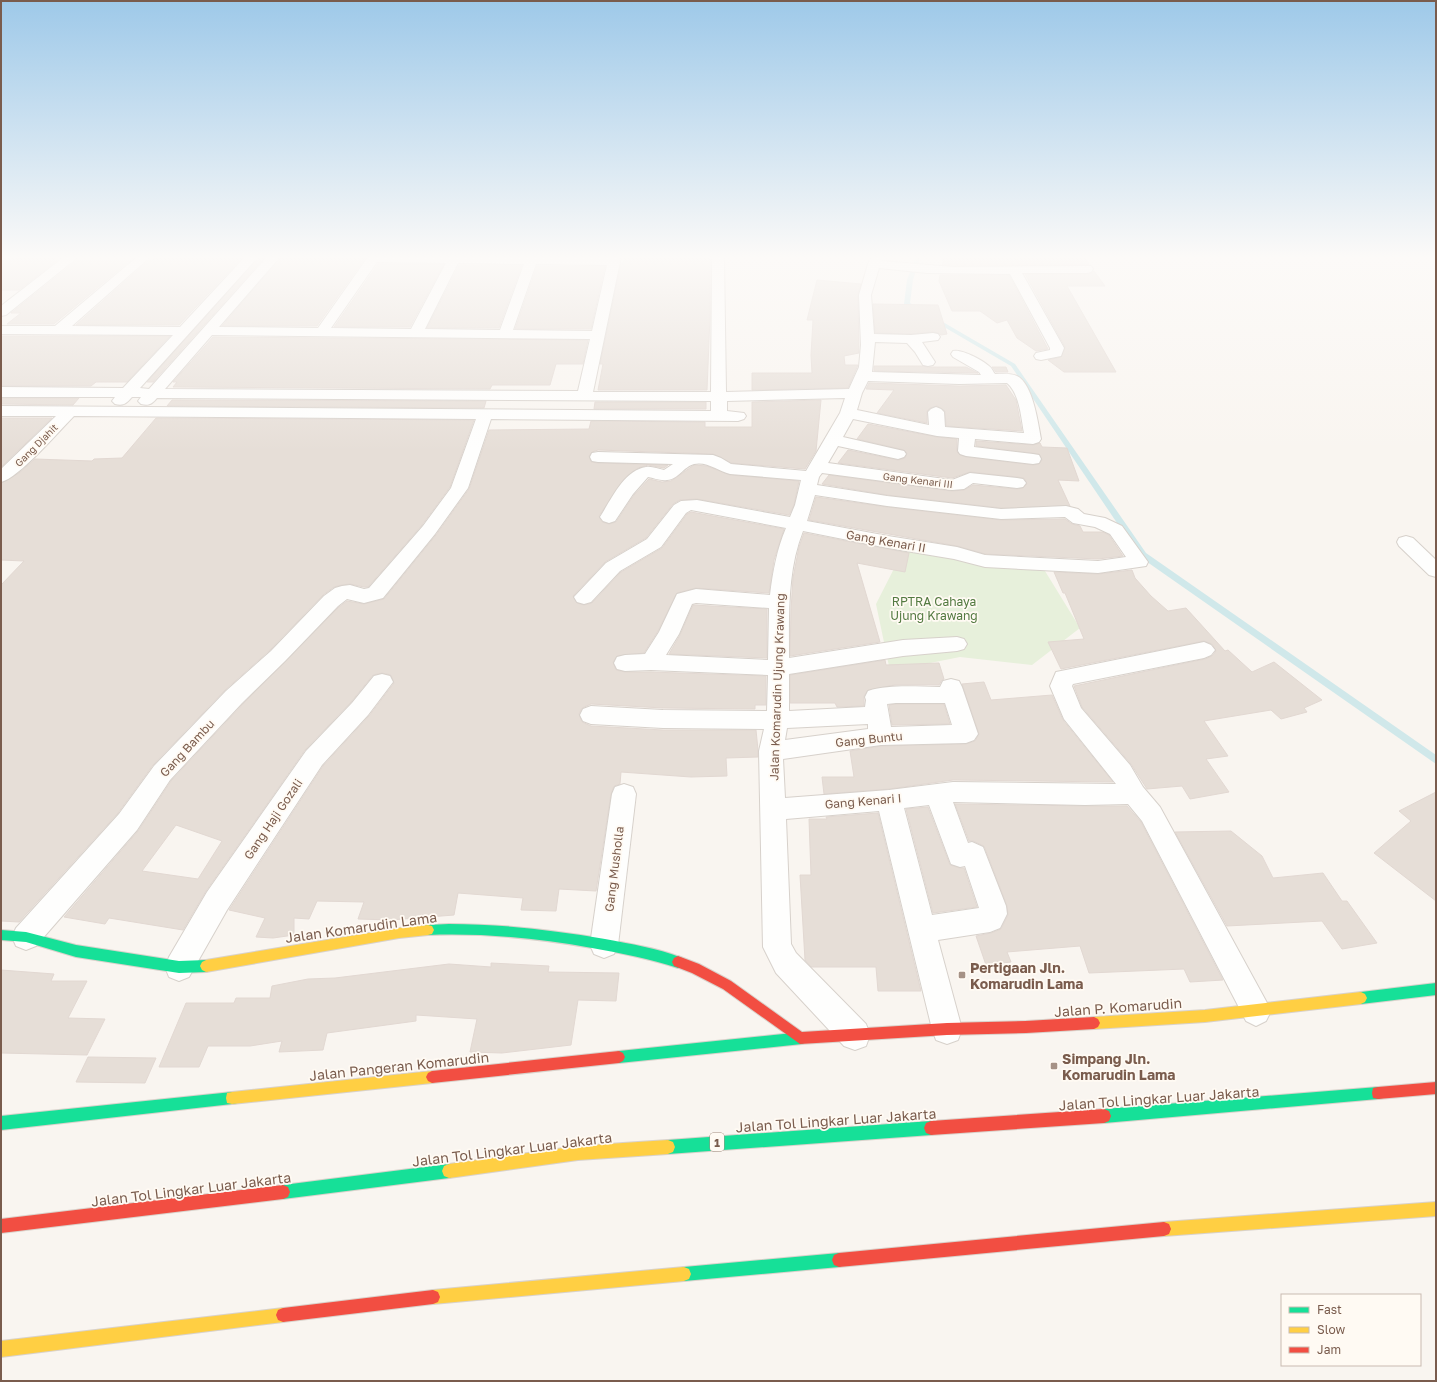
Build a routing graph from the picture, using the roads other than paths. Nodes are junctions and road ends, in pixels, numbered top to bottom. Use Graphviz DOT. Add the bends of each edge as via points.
graph roads {
  1 [pos="69,321"];
  2 [pos="193,321"];
  3 [pos="216,321"];
  4 [pos="329,321"];
  5 [pos="422,321"];
  6 [pos="509,321"];
  7 [pos="601,321"];
  8 [pos="718,321"];
  9 [pos="867,321"];
  10 [pos="1042,321"];
  11 [pos="1,330"];
  12 [pos="58,331"];
  13 [pos="184,331"];
  14 [pos="208,331"];
  15 [pos="322,332"];
  16 [pos="416,333"];
  17 [pos="505,334"];
  18 [pos="598,335"];
  19 [pos="933,337"];
  20 [pos="868,338"];
  21 [pos="911,339"];
  22 [pos="958,354"];
  23 [pos="1041,356"];
  24 [pos="928,362"];
  25 [pos="991,379"];
  26 [pos="1,392"];
  27 [pos="126,393"];
  28 [pos="152,394"];
  29 [pos="855,394"];
  30 [pos="585,396"];
  31 [pos="719,397"];
  32 [pos="1,411"];
  33 [pos="70,411"];
  34 [pos="109,412"];
  35 [pos="136,412"];
  36 [pos="936,412"];
  37 [pos="485,415"];
  38 [pos="719,416"];
  39 [pos="738,416"];
  40 [pos="937,431"];
  41 [pos="967,433"];
  42 [pos="833,440"];
  43 [pos="898,454"];
  44 [pos="598,457"];
  45 [pos="690,459"];
  46 [pos="1033,459"];
  47 [pos="1,477"];
  48 [pos="812,478"];
  49 [pos="1017,483"];
  50 [pos="609,517"];
  51 [pos="796,525"];
  52 [pos="1406,542"];
  53 [pos="1436,571"];
  54 [pos="584,597"];
  55 [pos="779,602"];
  56 [pos="956,644"];
  57 [pos="1204,650"];
  58 [pos="651,662"];
  59 [pos="625,663"];
  60 [pos="779,668"];
  61 [pos="382,682"];
  62 [pos="591,715"];
  63 [pos="778,720"];
  64 [pos="880,726"];
  65 [pos="772,751"];
  66 [pos="945,793"];
  67 [pos="624,794"];
  68 [pos="1134,794"];
  69 [pos="889,800"];
  70 [pos="773,808"];
  71 [pos="922,930"];
  72 [pos="1,935"];
  73 [pos="26,937"];
  74 [pos="604,944"];
  75 [pos="179,967"];
  76 [pos="1436,989"];
  77 [pos="1256,1011"];
  78 [pos="947,1029"];
  79 [pos="855,1036"];
  80 [pos="800,1038"];
  81 [pos="1436,1088"];
  82 [pos="1,1123"];
  83 [pos="1436,1208"];
  84 [pos="1,1226"];
  85 [pos="1,1348"];
  1 -- 12 [label="street"];
  2 -- 13 [label="street"];
  3 -- 14 [label="street"];
  4 -- 15 [label="street"];
  5 -- 16 [label="street"];
  6 -- 17 [label="street"];
  7 -- 18 [label="street"];
  8 -- 31 [label="street"];
  9 -- 20 [label="street, Jalan Komarudin Ujung Krawang"];
  10 -- 23 [label="street" via="1057,348 1056,353"];
  11 -- 12 [label="street"];
  12 -- 13 [label="street"];
  13 -- 27 [label="street"];
  14 -- 15 [label="street"];
  14 -- 28 [label="street"];
  15 -- 16 [label="street"];
  16 -- 17 [label="street"];
  17 -- 18 [label="street"];
  18 -- 30 [label="street"];
  19 -- 21 [label="street"];
  20 -- 21 [label="street"];
  20 -- 29 [label="street, Jalan Komarudin Ujung Krawang" via="868,355"];
  21 -- 24 [label="street" via="922,350"];
  22 -- 25 [label="street" via="979,366"];
  25 -- 29 [label="street" via="957,381 941,378"];
  25 -- 41 [label="street" via="1008,379 1017,385 1024,398 1033,439"];
  26 -- 27 [label="street"];
  27 -- 28 [label="street"];
  27 -- 34 [label="street"];
  28 -- 30 [label="street"];
  28 -- 35 [label="street"];
  29 -- 31 [label="street"];
  29 -- 40 [label="street"];
  29 -- 42 [label="street, Jalan Komarudin Ujung Krawang"];
  30 -- 31 [label="street"];
  31 -- 38 [label="street"];
  32 -- 33 [label="street"];
  33 -- 34 [label="street"];
  33 -- 47 [label="street, Gang Djahit"];
  34 -- 35 [label="street"];
  35 -- 37 [label="street"];
  36 -- 40 [label="street"];
  37 -- 38 [label="street"];
  37 -- 73 [label="street, Gang Bambu" via="459,488 429,530 376,593 340,594 234,697 162,773 128,822"];
  38 -- 39 [label="street"];
  40 -- 41 [label="street"];
  41 -- 46 [label="street" via="966,451"];
  42 -- 43 [label="street"];
  42 -- 48 [label="street, Jalan Komarudin Ujung Krawang"];
  44 -- 45 [label="street"];
  45 -- 48 [label="street" via="713,460 730,470"];
  45 -- 50 [label="street" via="669,475 648,472 637,477"];
  48 -- 49 [label="street, Gang Kenari III" via="958,485 970,478"];
  48 -- 51 [label="street, Jalan Komarudin Ujung Krawang"];
  48 -- 51 [label="street, Gang Kenari II" via="886,502 1001,514 1072,512 1079,519 1099,522 1116,530 1139,562 1098,567 974,559 957,553"];
  51 -- 54 [label="street, Gang Kenari II" via="687,505 680,509 654,543 613,567"];
  51 -- 55 [label="street, Jalan Komarudin Ujung Krawang" via="784,564"];
  52 -- 53 [label="street"];
  55 -- 58 [label="street" via="696,596 684,599 669,634"];
  55 -- 60 [label="street, Jalan Komarudin Ujung Krawang"];
  56 -- 60 [label="street" via="903,648"];
  57 -- 68 [label="street" via="1064,678 1061,686 1072,713 1122,772"];
  58 -- 59 [label="street"];
  58 -- 60 [label="street"];
  60 -- 63 [label="street, Jalan Komarudin Ujung Krawang"];
  61 -- 75 [label="street, Gang Haji Gozali" via="314,758 287,795 217,901"];
  62 -- 63 [label="street"];
  63 -- 64 [label="street" via="823,719"];
  63 -- 65 [label="street, Jalan Komarudin Ujung Krawang"];
  64 -- 64 [label="street, Gang Buntu" via="876,704 876,697 880,695 953,691 966,734"];
  64 -- 65 [label="street, Gang Buntu"];
  65 -- 70 [label="street, Jalan Komarudin Ujung Krawang"];
  66 -- 68 [label="street, Gang Kenari I"];
  66 -- 69 [label="street, Gang Kenari I"];
  66 -- 71 [label="street" via="960,856 972,853 974,855 993,914 990,919"];
  67 -- 74 [label="street, Gang Musholla"];
  68 -- 77 [label="street" via="1151,814"];
  69 -- 70 [label="street, Gang Kenari I"];
  69 -- 71 [label="street"];
  70 -- 79 [label="street, Jalan Komarudin Ujung Krawang" via="777,947 786,963"];
  71 -- 78 [label="street"];
  72 -- 73 [label="main road, Jalan Komarudin Lama"];
  73 -- 75 [label="main road, Jalan Komarudin Lama" via="76,951"];
  74 -- 75 [label="main road, Jalan Komarudin Lama" via="539,933 445,929 357,939 209,966"];
  74 -- 80 [label="main road, Jalan Komarudin Lama" via="652,953 698,968 739,993"];
  76 -- 77 [label="main road, Jalan P. Komarudin"];
  77 -- 78 [label="main road, Jalan P. Komarudin" via="1026,1027"];
  78 -- 79 [label="main road, Jalan P. Komarudin"];
  79 -- 80 [label="main road, Jalan P. Komarudin"];
  80 -- 82 [label="main road, Jalan Pangeran Komarudin"];
  81 -- 84 [label="main road, Jalan Tol Lingkar Luar Jakarta / 1" via="1188,1110 578,1153 388,1180"];
  83 -- 85 [label="main road" via="1150,1230 444,1296"];
}
